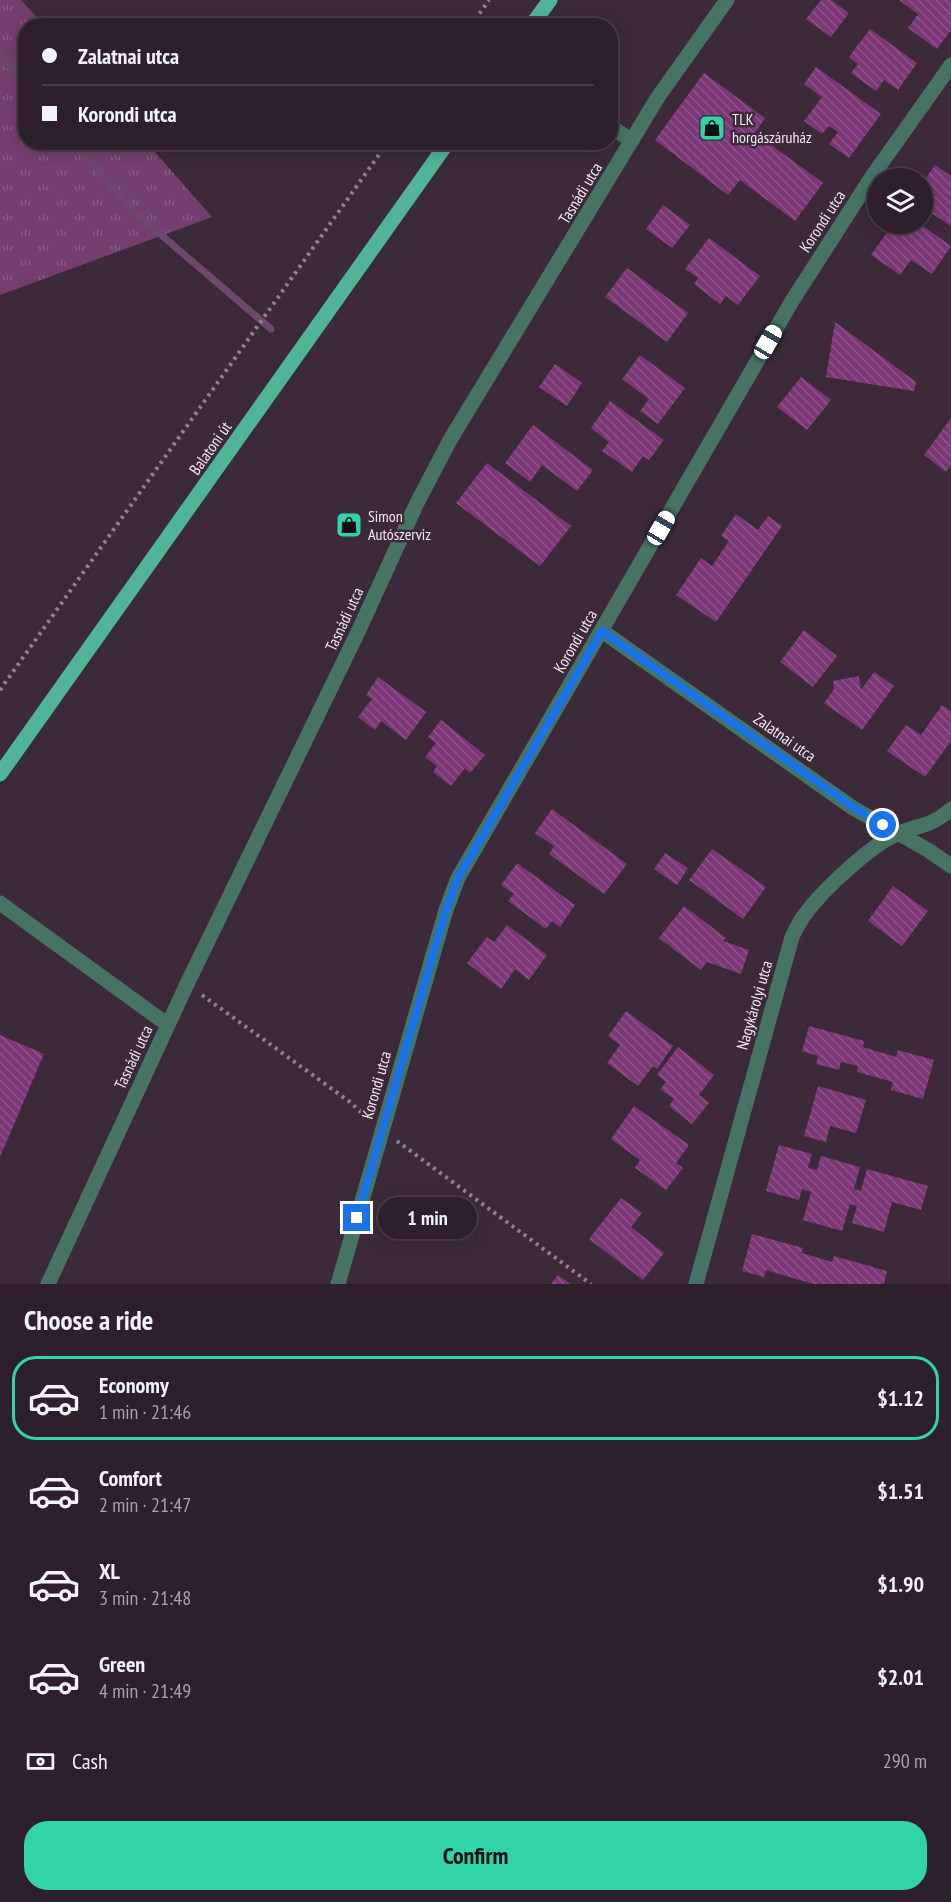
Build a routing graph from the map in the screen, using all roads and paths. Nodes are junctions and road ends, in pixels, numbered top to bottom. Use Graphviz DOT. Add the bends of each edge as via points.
graph roads {
  1 [pos="489,0"];
  2 [pos="550,0"];
  3 [pos="727,0"];
  4 [pos="477,18"];
  5 [pos="537,18"];
  6 [pos="951,65"];
  7 [pos="618,131"];
  8 [pos="632,141"];
  9 [pos="382,150"];
  10 [pos="442,150"];
  11 [pos="602,631"];
  12 [pos="0,690"];
  13 [pos="0,774"];
  14 [pos="951,810"];
  15 [pos="898,833"];
  16 [pos="951,866"];
  17 [pos="0,903"];
  18 [pos="168,1025"];
  19 [pos="48,1284"];
  20 [pos="338,1284"];
  21 [pos="696,1284"];
  1 -- 4 [label="path"];
  2 -- 5 [label="main road"];
  3 -- 8 [label="street, Tasnádi utca" via="658,97"];
  6 -- 11 [label="street, Korondi utca" via="873,175 792,301"];
  7 -- 8 [label="street"];
  8 -- 18 [label="street, Tasnádi utca" via="450,440"];
  9 -- 12 [label="path"];
  10 -- 13 [label="main road, Balatoni út"];
  11 -- 15 [label="street, Zalatnai utca" via="853,807"];
  11 -- 20 [label="street, Korondi utca" via="458,878"];
  14 -- 15 [label="street, Nagykárolyi utca" via="931,824"];
  15 -- 16 [label="street, Zalatnai utca"];
  15 -- 21 [label="street, Nagykárolyi utca" via="880,842 834,884 805,914 792,937"];
  17 -- 18 [label="street"];
  18 -- 19 [label="street, Tasnádi utca"];
}
